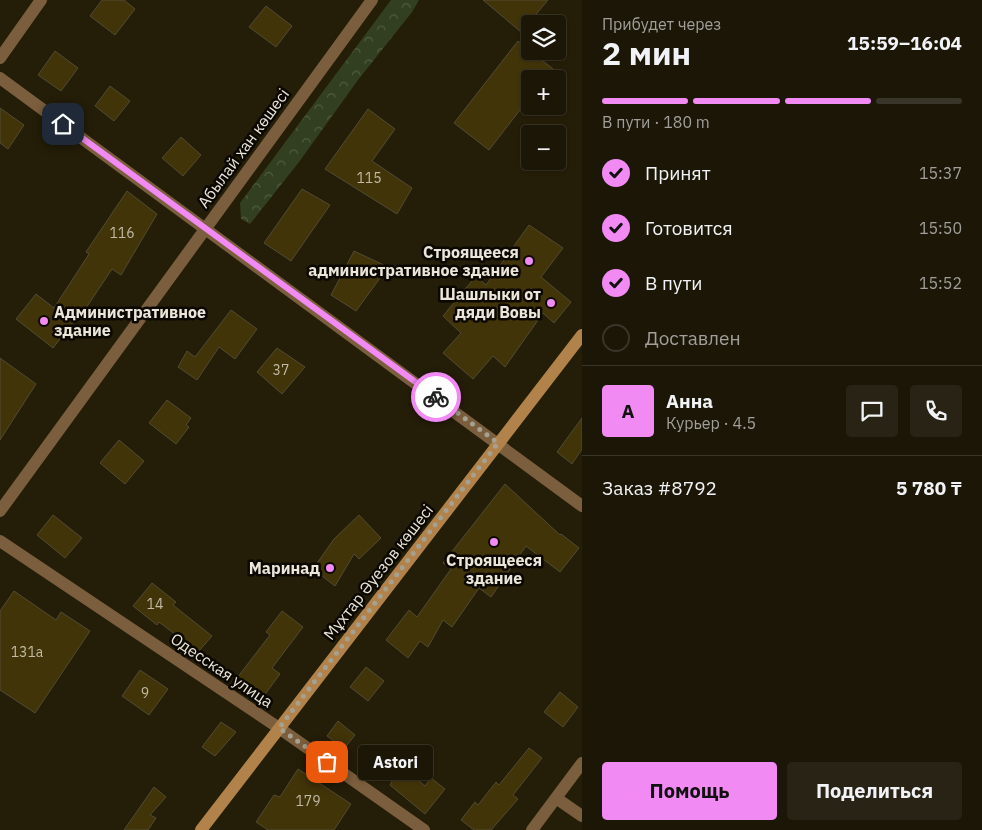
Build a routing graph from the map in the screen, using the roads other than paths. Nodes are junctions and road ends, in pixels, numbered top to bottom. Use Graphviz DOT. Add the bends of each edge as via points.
graph roads {
  1 [pos="41,0"];
  2 [pos="372,0"];
  3 [pos="0,58"];
  4 [pos="0,78"];
  5 [pos="205,228"];
  6 [pos="582,335"];
  7 [pos="498,443"];
  8 [pos="582,506"];
  9 [pos="0,510"];
  10 [pos="0,541"];
  11 [pos="279,728"];
  12 [pos="582,763"];
  13 [pos="556,798"];
  14 [pos="582,816"];
  15 [pos="201,830"];
  16 [pos="424,830"];
  17 [pos="532,830"];
  1 -- 3 [label="street"];
  2 -- 5 [label="street, Абылай хан көшесі"];
  4 -- 5 [label="street"];
  5 -- 7 [label="street"];
  5 -- 9 [label="street, Абылай хан көшесі"];
  6 -- 7 [label="main road, Мұхтар Әуезов көшесі"];
  7 -- 8 [label="street"];
  7 -- 11 [label="main road, Мұхтар Әуезов көшесі"];
  10 -- 11 [label="street, Одесская улица"];
  11 -- 15 [label="main road, Мұхтар Әуезов көшесі"];
  11 -- 16 [label="street, Одесская улица"];
  12 -- 13 [label="street"];
  13 -- 14 [label="street"];
  13 -- 17 [label="street"];
}
